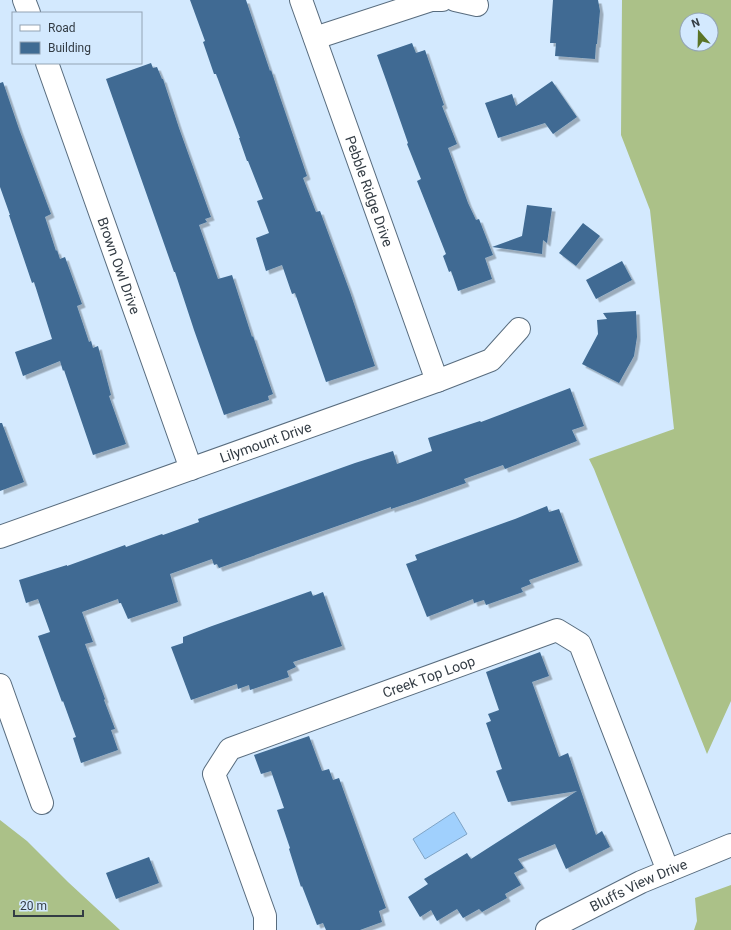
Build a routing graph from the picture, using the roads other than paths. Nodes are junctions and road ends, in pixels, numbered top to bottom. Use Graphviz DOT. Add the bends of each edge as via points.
graph roads {
  1 [pos="24,0"];
  2 [pos="301,0"];
  3 [pos="442,0"];
  4 [pos="455,0"];
  5 [pos="477,5"];
  6 [pos="29,12"];
  7 [pos="315,38"];
  8 [pos="47,64"];
  9 [pos="519,329"];
  10 [pos="437,381"];
  11 [pos="191,469"];
  12 [pos="0,537"];
  13 [pos="0,685"];
  14 [pos="42,803"];
  15 [pos="731,845"];
  16 [pos="668,871"];
  17 [pos="265,930"];
  18 [pos="548,930"];
  1 -- 6 [label="street"];
  2 -- 7 [label="street, Pebble Ridge Drive"];
  3 -- 7 [label="street" via="431,0"];
  4 -- 5 [label="street"];
  7 -- 10 [label="street, Pebble Ridge Drive"];
  8 -- 11 [label="street, Brown Owl Drive"];
  9 -- 10 [label="street, Lilymount Drive" via="491,360"];
  10 -- 11 [label="street, Lilymount Drive"];
  11 -- 12 [label="street, Lilymount Drive"];
  13 -- 14 [label="street"];
  15 -- 16 [label="street, Bluffs View Drive"];
  16 -- 17 [label="street, Creek Top Loop" via="580,644 557,630 230,749 214,774 265,916"];
  16 -- 18 [label="street, Bluffs View Drive" via="640,882"];
}
